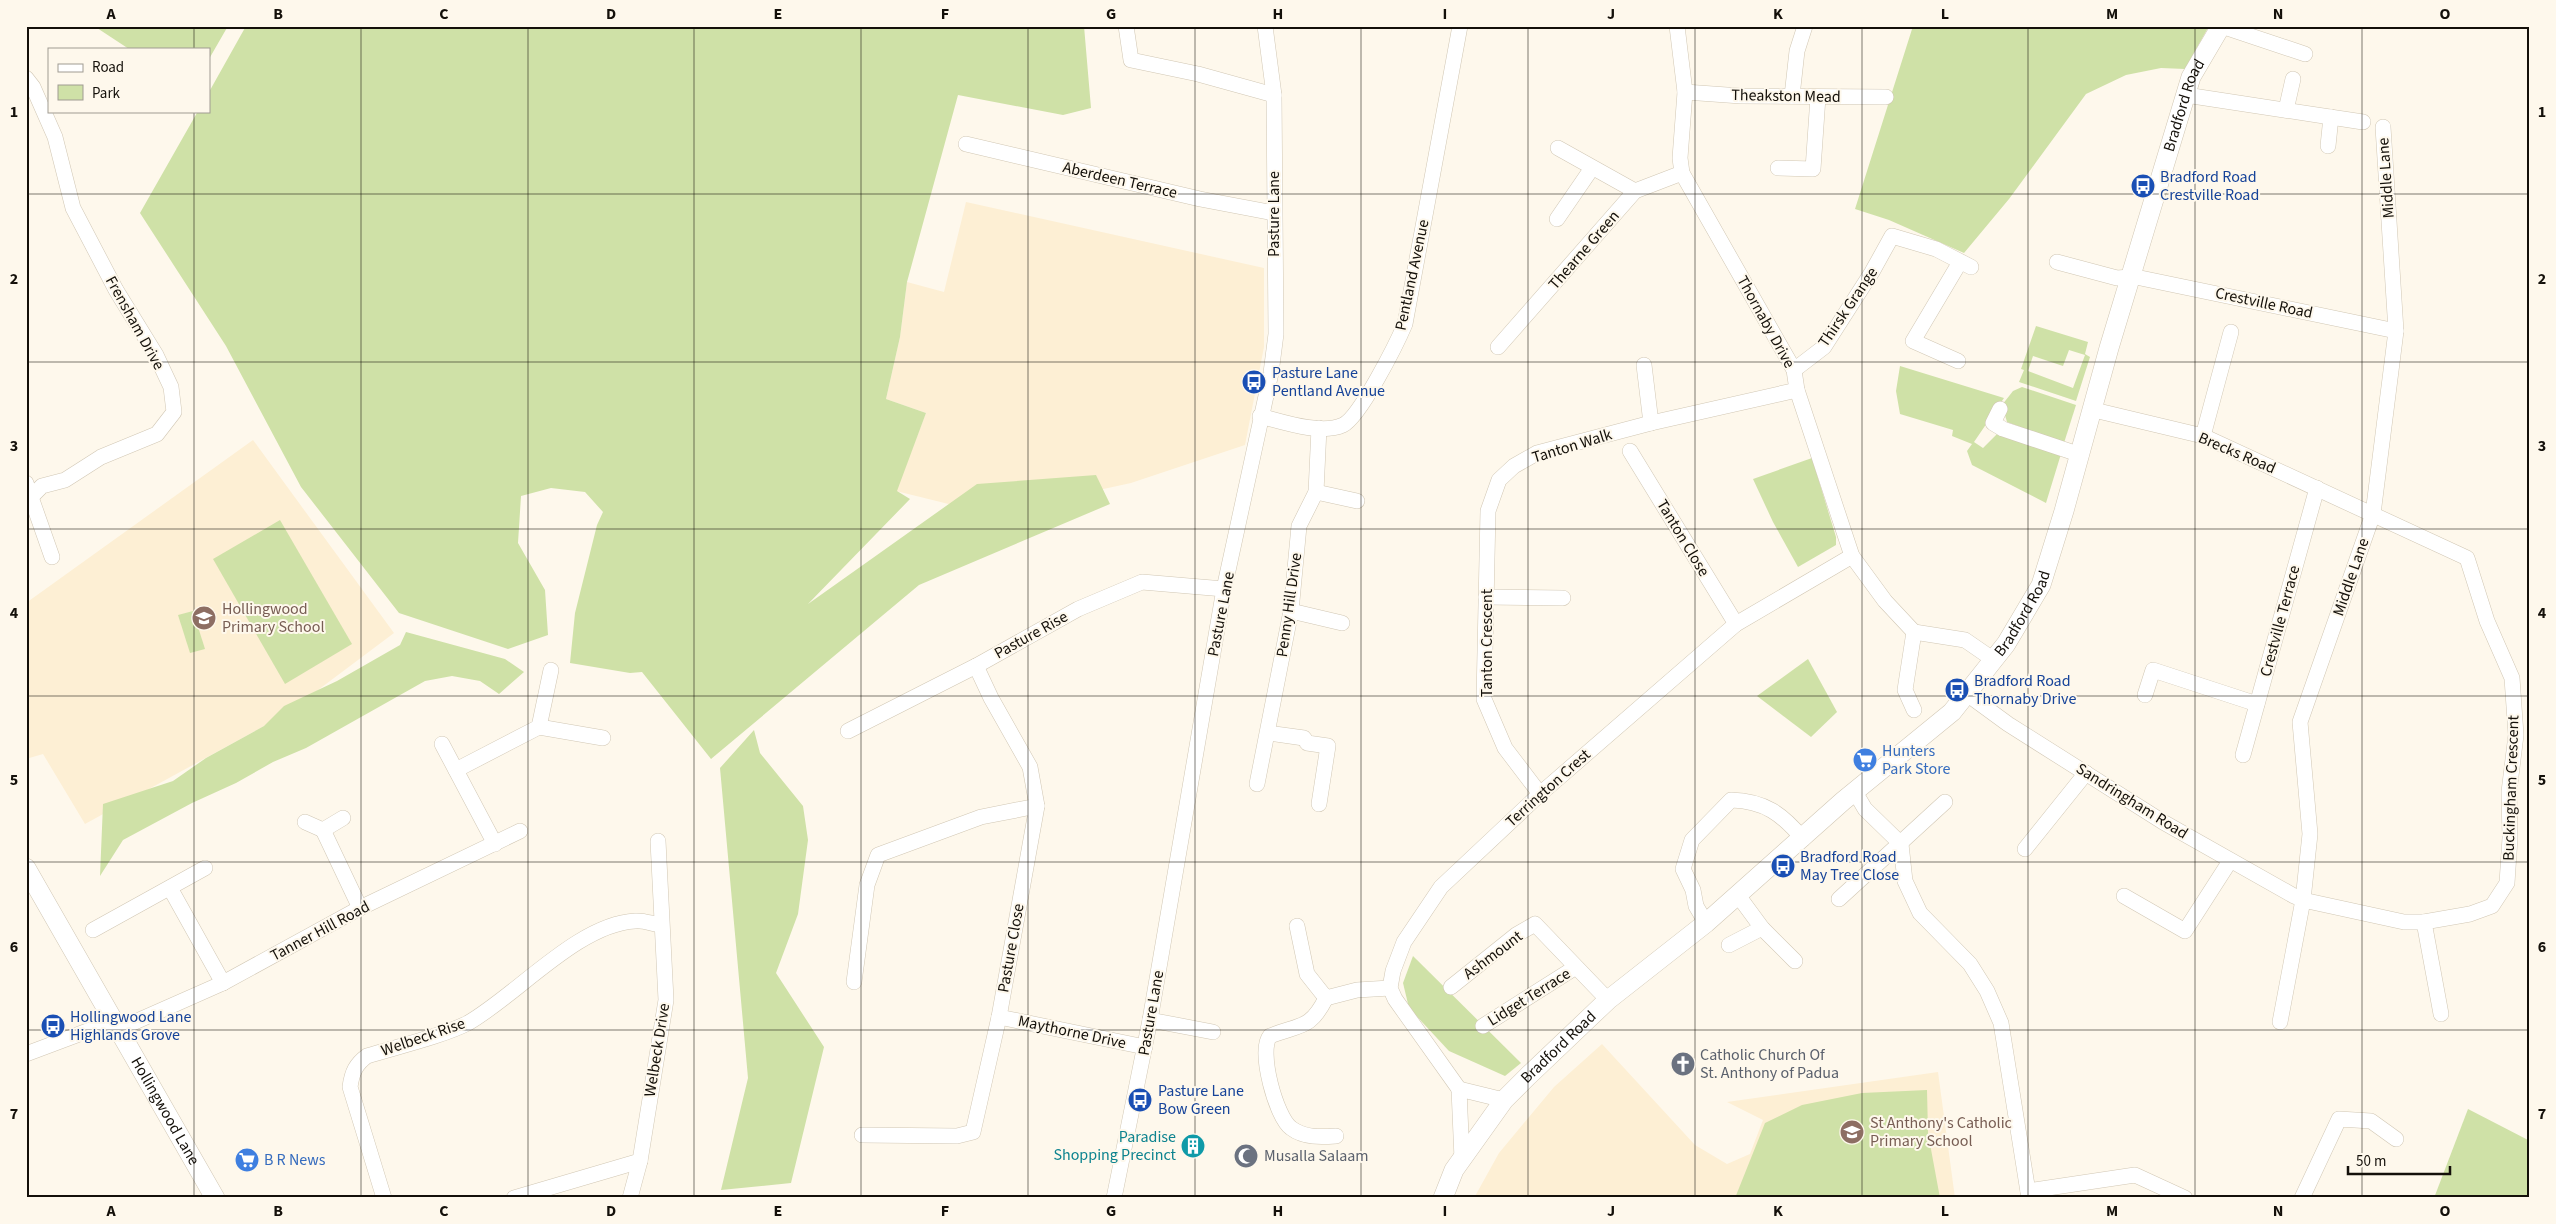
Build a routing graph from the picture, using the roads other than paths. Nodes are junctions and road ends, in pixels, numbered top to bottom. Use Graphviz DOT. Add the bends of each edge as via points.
graph roads {
  1 [pos="1126,26"];
  2 [pos="1265,26"];
  3 [pos="1460,26"];
  4 [pos="1677,26"];
  5 [pos="1805,26"];
  6 [pos="2221,26"];
  7 [pos="2304,54"];
  8 [pos="26,78"];
  9 [pos="2293,79"];
  10 [pos="1685,92"];
  11 [pos="1274,94"];
  12 [pos="2186,95"];
  13 [pos="1792,96"];
  14 [pos="1818,97"];
  15 [pos="1886,97"];
  16 [pos="2286,110"];
  17 [pos="2331,117"];
  18 [pos="2363,122"];
  19 [pos="2383,127"];
  20 [pos="966,144"];
  21 [pos="2328,146"];
  22 [pos="1558,148"];
  23 [pos="1592,168"];
  24 [pos="1778,168"];
  25 [pos="1682,173"];
  26 [pos="1635,191"];
  27 [pos="1274,213"];
  28 [pos="1557,219"];
  29 [pos="2057,262"];
  30 [pos="2131,276"];
  31 [pos="2396,331"];
  32 [pos="2231,332"];
  33 [pos="1498,347"];
  34 [pos="1958,361"];
  35 [pos="1644,365"];
  36 [pos="1794,370"];
  37 [pos="1796,390"];
  38 [pos="2094,410"];
  39 [pos="1260,416"];
  40 [pos="1993,422"];
  41 [pos="1650,423"];
  42 [pos="1319,428"];
  43 [pos="2203,436"];
  44 [pos="1630,451"];
  45 [pos="2081,455"];
  46 [pos="1499,480"];
  47 [pos="2317,488"];
  48 [pos="29,490"];
  49 [pos="1316,492"];
  50 [pos="1357,501"];
  51 [pos="2373,514"];
  52 [pos="1852,556"];
  53 [pos="52,557"];
  54 [pos="1224,589"];
  55 [pos="1486,597"];
  56 [pos="1563,598"];
  57 [pos="1291,610"];
  58 [pos="1342,623"];
  59 [pos="1736,624"];
  60 [pos="1914,632"];
  61 [pos="1994,660"];
  62 [pos="976,666"];
  63 [pos="551,670"];
  64 [pos="1967,694"];
  65 [pos="2145,695"];
  66 [pos="2257,704"];
  67 [pos="1914,710"];
  68 [pos="538,727"];
  69 [pos="848,731"];
  70 [pos="1268,733"];
  71 [pos="603,738"];
  72 [pos="442,744"];
  73 [pos="2243,754"];
  74 [pos="456,770"];
  75 [pos="2086,773"];
  76 [pos="1258,784"];
  77 [pos="1855,792"];
  78 [pos="1540,794"];
  79 [pos="1945,802"];
  80 [pos="1318,804"];
  81 [pos="1037,806"];
  82 [pos="342,818"];
  83 [pos="305,822"];
  84 [pos="324,830"];
  85 [pos="520,831"];
  86 [pos="1803,839"];
  87 [pos="658,840"];
  88 [pos="495,844"];
  89 [pos="1901,844"];
  90 [pos="2025,849"];
  91 [pos="2230,861"];
  92 [pos="26,868"];
  93 [pos="206,868"];
  94 [pos="170,888"];
  95 [pos="1737,894"];
  96 [pos="2124,896"];
  97 [pos="1839,899"];
  98 [pos="2303,900"];
  99 [pos="360,908"];
  100 [pos="2424,922"];
  101 [pos="1706,923"];
  102 [pos="1535,924"];
  103 [pos="661,925"];
  104 [pos="1297,926"];
  105 [pos="1762,928"];
  106 [pos="93,930"];
  107 [pos="1729,945"];
  108 [pos="1795,960"];
  109 [pos="1576,967"];
  110 [pos="854,982"];
  111 [pos="223,984"];
  112 [pos="1451,987"];
  113 [pos="1390,988"];
  114 [pos="1326,998"];
  115 [pos="1608,1000"];
  116 [pos="2440,1014"];
  117 [pos="999,1017"];
  118 [pos="1150,1020"];
  119 [pos="2280,1022"];
  120 [pos="117,1025"];
  121 [pos="1483,1026"];
  122 [pos="1213,1032"];
  123 [pos="1145,1047"];
  124 [pos="26,1054"];
  125 [pos="1459,1090"];
  126 [pos="1504,1100"];
  127 [pos="862,1135"];
  128 [pos="1336,1136"];
  129 [pos="2396,1139"];
  130 [pos="1462,1159"];
  131 [pos="640,1160"];
  132 [pos="2159,1192"];
  133 [pos="2029,1195"];
  134 [pos="215,1198"];
  135 [pos="384,1198"];
  136 [pos="514,1198"];
  137 [pos="630,1198"];
  138 [pos="1114,1198"];
  139 [pos="1443,1198"];
  140 [pos="2184,1198"];
  141 [pos="2302,1198"];
  1 -- 11 [label="street" via="1131,60"];
  2 -- 11 [label="street, Pasture Lane"];
  3 -- 42 [label="street, Pentland Avenue" via="1405,324 1355,415 1343,425"];
  4 -- 10 [label="street, Thornaby Drive"];
  5 -- 13 [label="street" via="1797,51"];
  6 -- 7 [label="street"];
  6 -- 12 [label="street, Bradford Road" via="2191,77"];
  8 -- 48 [label="street, Frensham Drive" via="55,138 73,208 116,290 156,355 171,388 174,412 157,434 101,457 65,480"];
  9 -- 16 [label="street"];
  10 -- 13 [label="street, Theakston Mead"];
  10 -- 25 [label="street, Thornaby Drive" via="1680,158"];
  11 -- 27 [label="street, Pasture Lane"];
  12 -- 16 [label="street"];
  12 -- 30 [label="street, Bradford Road"];
  13 -- 14 [label="street, Theakston Mead"];
  14 -- 15 [label="street, Theakston Mead"];
  14 -- 24 [label="street" via="1813,169"];
  16 -- 17 [label="street"];
  17 -- 18 [label="street"];
  17 -- 21 [label="street"];
  19 -- 31 [label="street, Middle Lane"];
  20 -- 27 [label="street, Aberdeen Terrace" via="1200,199"];
  22 -- 23 [label="street"];
  23 -- 26 [label="street"];
  23 -- 28 [label="street"];
  25 -- 26 [label="street, Thearne Green"];
  25 -- 36 [label="street, Thornaby Drive"];
  26 -- 33 [label="street, Thearne Green"];
  27 -- 39 [label="street, Pasture Lane" via="1276,334 1271,373"];
  29 -- 30 [label="street" via="2117,278"];
  30 -- 31 [label="street, Crestville Road"];
  30 -- 38 [label="street, Bradford Road"];
  31 -- 51 [label="street, Middle Lane"];
  32 -- 43 [label="street"];
  34 -- 36 [label="street, Thirsk Grange" via="1914,341 1966,264 1936,249 1892,236 1824,347"];
  35 -- 41 [label="street"];
  36 -- 37 [label="street, Thornaby Drive"];
  37 -- 41 [label="street, Tanton Walk"];
  37 -- 52 [label="street, Thornaby Drive"];
  38 -- 43 [label="street, Brecks Road"];
  38 -- 45 [label="street, Bradford Road"];
  39 -- 42 [label="street, Pentland Avenue"];
  39 -- 54 [label="street, Pasture Lane"];
  40 -- 45 [label="street" via="2003,429"];
  41 -- 46 [label="street, Tanton Walk" via="1537,453 1514,466"];
  42 -- 49 [label="street, Penny Hill Drive"];
  43 -- 47 [label="street, Brecks Road"];
  44 -- 59 [label="street, Tanton Close"];
  45 -- 61 [label="street, Bradford Road" via="2040,585"];
  46 -- 55 [label="street, Tanton Crescent" via="1488,511"];
  47 -- 51 [label="street, Brecks Road"];
  47 -- 66 [label="street, Crestville Terrace"];
  48 -- 53 [label="street, Frensham Drive"];
  49 -- 50 [label="street"];
  49 -- 57 [label="street, Penny Hill Drive" via="1299,526"];
  51 -- 98 [label="street, Middle Lane" via="2300,722 2310,834"];
  51 -- 100 [label="street, Buckingham Crescent" via="2467,558 2487,621 2512,678 2516,735 2509,792 2507,883 2492,906 2470,914"];
  52 -- 59 [label="street, Terrington Crest"];
  52 -- 60 [label="street, Thornaby Drive" via="1886,602"];
  54 -- 62 [label="street, Pasture Rise" via="1142,582 1078,609"];
  54 -- 118 [label="street, Pasture Lane"];
  55 -- 56 [label="street"];
  55 -- 78 [label="street, Tanton Crescent" via="1484,699 1505,748"];
  57 -- 58 [label="street"];
  57 -- 70 [label="street, Penny Hill Drive"];
  59 -- 78 [label="street, Terrington Crest"];
  60 -- 61 [label="street" via="1965,640"];
  60 -- 67 [label="street" via="1905,690"];
  61 -- 64 [label="street, Bradford Road"];
  62 -- 69 [label="street, Pasture Rise"];
  62 -- 81 [label="street, Pasture Close" via="990,698 1030,767"];
  63 -- 68 [label="street"];
  64 -- 75 [label="street, Sandringham Road"];
  64 -- 77 [label="street, Bradford Road" via="1952,712"];
  65 -- 66 [label="street" via="2153,670"];
  66 -- 73 [label="street, Crestville Terrace"];
  68 -- 71 [label="street"];
  68 -- 74 [label="street"];
  70 -- 76 [label="street, Penny Hill Drive"];
  70 -- 80 [label="street" via="1304,738 1307,743 1328,746"];
  72 -- 74 [label="street"];
  74 -- 88 [label="street"];
  75 -- 90 [label="street"];
  75 -- 91 [label="street, Sandringham Road"];
  77 -- 86 [label="street, Bradford Road"];
  77 -- 89 [label="street" via="1865,809"];
  78 -- 113 [label="street, Terrington Crest" via="1441,887 1404,942"];
  79 -- 89 [label="street"];
  81 -- 110 [label="street" via="980,817 878,855 867,885"];
  81 -- 117 [label="street, Pasture Close"];
  82 -- 84 [label="street"];
  83 -- 84 [label="street"];
  84 -- 99 [label="street"];
  85 -- 88 [label="street, Tanner Hill Road"];
  86 -- 95 [label="street, Bradford Road"];
  86 -- 101 [label="street" via="1785,817 1756,803 1731,800 1692,840 1684,869 1696,906"];
  87 -- 103 [label="street, Welbeck Drive"];
  88 -- 99 [label="street, Tanner Hill Road"];
  89 -- 97 [label="street"];
  89 -- 133 [label="street" via="1905,881 1920,913 1970,964 2001,1023"];
  91 -- 96 [label="street" via="2185,931"];
  91 -- 98 [label="street, Sandringham Road"];
  92 -- 120 [label="street, Hollingwood Lane"];
  93 -- 94 [label="street"];
  94 -- 106 [label="street"];
  94 -- 111 [label="street"];
  95 -- 101 [label="street, Bradford Road"];
  95 -- 105 [label="street"];
  98 -- 100 [label="street, Buckingham Crescent" via="2404,922"];
  98 -- 119 [label="street, Middle Lane"];
  99 -- 111 [label="street, Tanner Hill Road"];
  100 -- 116 [label="street"];
  101 -- 115 [label="street, Bradford Road"];
  102 -- 109 [label="street, Lidget Terrace"];
  102 -- 112 [label="street, Ashmount" via="1516,935"];
  103 -- 131 [label="street, Welbeck Drive" via="666,1000"];
  103 -- 135 [label="street, Welbeck Rise" via="636,921 620,923 591,936 562,953 490,1010 465,1024 360,1061 354,1069 350,1086"];
  104 -- 114 [label="street" via="1307,974"];
  105 -- 107 [label="street"];
  105 -- 108 [label="street"];
  109 -- 115 [label="street, Lidget Terrace"];
  109 -- 121 [label="street, Lidget Terrace"];
  111 -- 120 [label="street, Tanner Hill Road"];
  113 -- 114 [label="street" via="1357,990"];
  113 -- 125 [label="street"];
  114 -- 128 [label="street" via="1308,1023 1270,1036 1266,1041 1266,1051 1270,1082 1284,1121 1301,1134"];
  115 -- 126 [label="street, Bradford Road"];
  117 -- 123 [label="street, Maythorne Drive"];
  117 -- 127 [label="street, Pasture Close" via="973,1132 957,1136"];
  118 -- 122 [label="street"];
  118 -- 123 [label="street, Pasture Lane"];
  120 -- 124 [label="street, Tanner Hill Road"];
  120 -- 134 [label="street, Hollingwood Lane"];
  123 -- 138 [label="street, Pasture Lane"];
  125 -- 126 [label="street"];
  125 -- 130 [label="street"];
  126 -- 130 [label="street, Bradford Road"];
  129 -- 141 [label="street" via="2371,1121 2339,1119"];
  130 -- 139 [label="street, Bradford Road"];
  131 -- 136 [label="street"];
  131 -- 137 [label="street, Welbeck Drive"];
  132 -- 133 [label="street" via="2135,1175"];
  132 -- 140 [label="street"];
}
